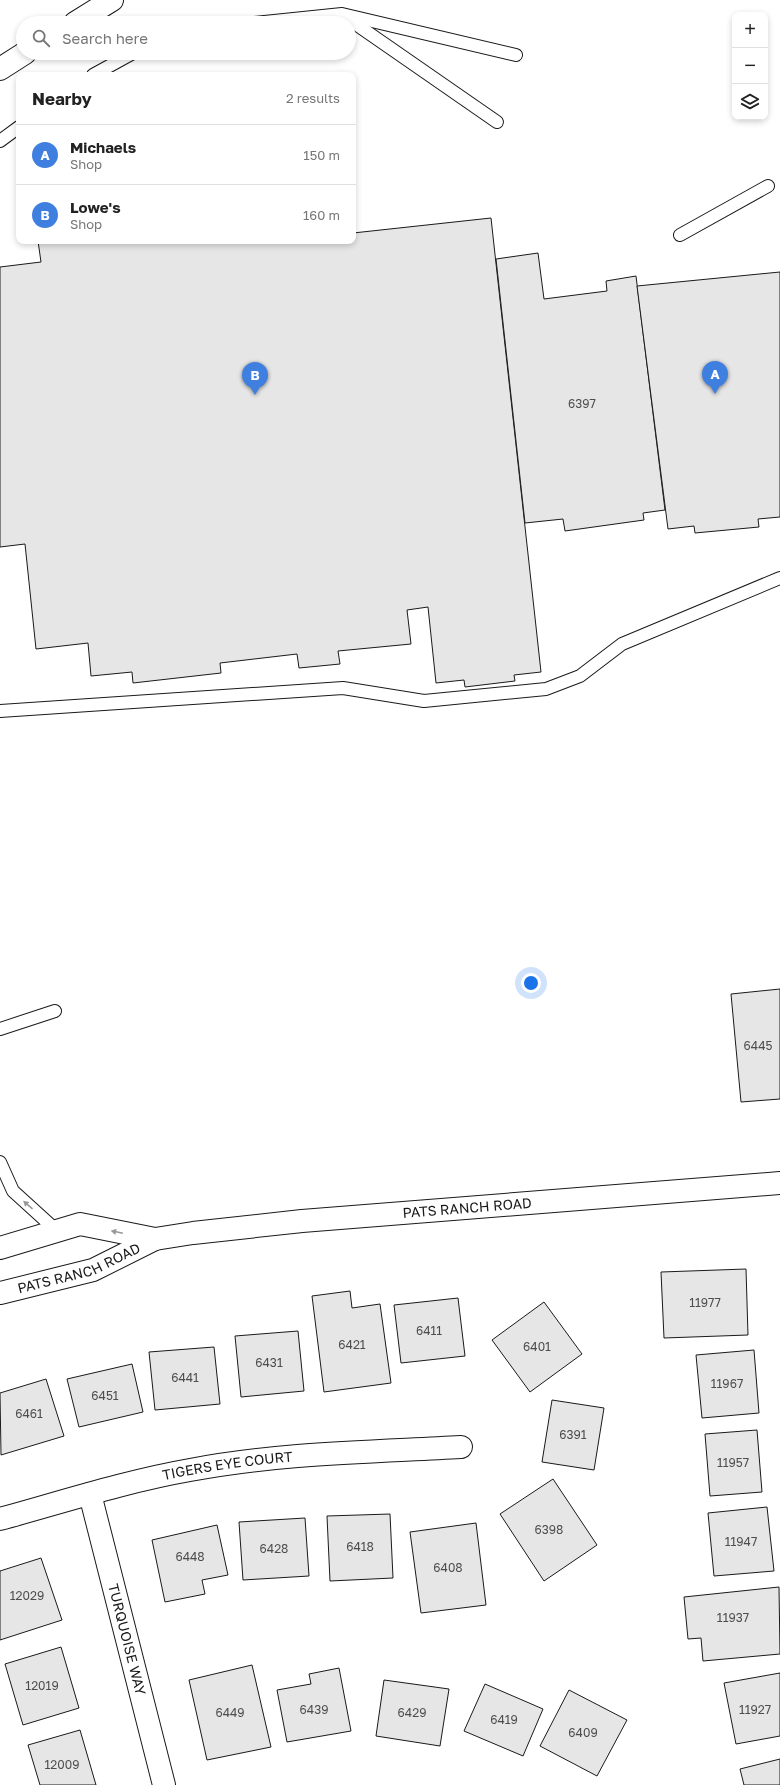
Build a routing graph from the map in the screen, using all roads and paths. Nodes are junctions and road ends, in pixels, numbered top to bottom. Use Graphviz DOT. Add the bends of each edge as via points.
graph roads {
  1 [pos="112,0"];
  2 [pos="342,14"];
  3 [pos="86,16"];
  4 [pos="322,16"];
  5 [pos="345,16"];
  6 [pos="350,16"];
  7 [pos="356,17"];
  8 [pos="356,24"];
  9 [pos="516,55"];
  10 [pos="16,59"];
  11 [pos="120,60"];
  12 [pos="0,68"];
  13 [pos="98,72"];
  14 [pos="497,122"];
  15 [pos="16,129"];
  16 [pos="0,141"];
  17 [pos="768,186"];
  18 [pos="680,235"];
  19 [pos="780,578"];
  20 [pos="0,711"];
  21 [pos="55,1011"];
  22 [pos="0,1029"];
  23 [pos="0,1162"];
  24 [pos="780,1183"];
  25 [pos="58,1230"];
  26 [pos="155,1239"];
  27 [pos="0,1248"];
  28 [pos="0,1293"];
  29 [pos="461,1447"];
  30 [pos="90,1494"];
  31 [pos="0,1519"];
  32 [pos="164,1785"];
  1 -- 3 [label="main road"];
  2 -- 4 [label="lane"];
  2 -- 5 [label="lane"];
  2 -- 6 [label="lane"];
  7 -- 9 [label="lane"];
  8 -- 14 [label="lane"];
  10 -- 12 [label="main road"];
  11 -- 13 [label="lane"];
  15 -- 16 [label="lane"];
  17 -- 18 [label="lane"];
  19 -- 20 [label="lane" via="622,644 580,676 546,689 424,700 343,688"];
  21 -- 22 [label="lane"];
  25 -- 23 [label="lane, one-way" via="12,1191"];
  24 -- 26 [label="main road, PATS RANCH ROAD" via="302,1221"];
  26 -- 25 [label="main road, PATS RANCH ROAD, one-way" via="80,1224"];
  25 -- 27 [label="main road, PATS RANCH ROAD"];
  26 -- 28 [label="main road, PATS RANCH ROAD" via="93,1270"];
  29 -- 30 [label="main road, TIGERS EYE COURT" via="271,1458 189,1470"];
  30 -- 31 [label="main road, TIGERS EYE COURT"];
  30 -- 32 [label="main road, TURQUOISE WAY"];
}
